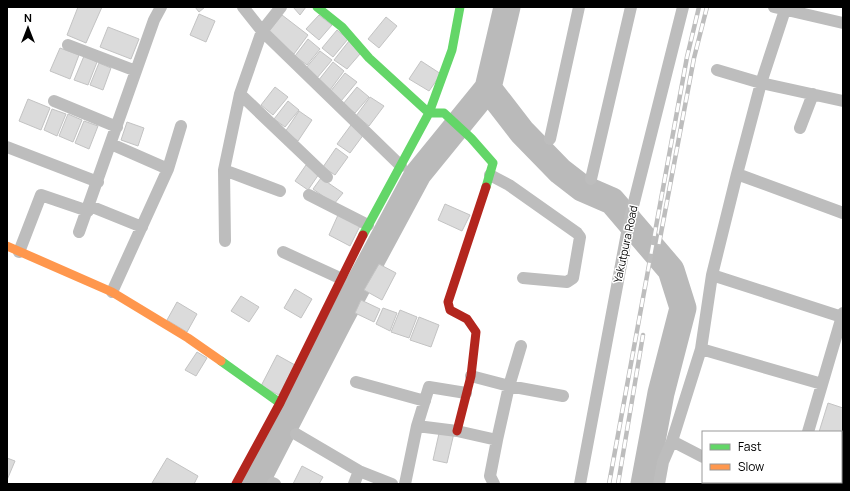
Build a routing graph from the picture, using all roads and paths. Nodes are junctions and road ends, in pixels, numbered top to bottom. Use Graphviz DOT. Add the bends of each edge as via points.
graph roads {
  1 [pos="161,7"];
  2 [pos="243,7"];
  3 [pos="281,7"];
  4 [pos="317,7"];
  5 [pos="460,7"];
  6 [pos="579,7"];
  7 [pos="631,7"];
  8 [pos="683,7"];
  9 [pos="782,8"];
  10 [pos="843,23"];
  11 [pos="262,31"];
  12 [pos="68,45"];
  13 [pos="717,70"];
  14 [pos="136,71"];
  15 [pos="761,82"];
  16 [pos="240,94"];
  17 [pos="813,94"];
  18 [pos="54,101"];
  19 [pos="843,101"];
  20 [pos="429,114"];
  21 [pos="181,126"];
  22 [pos="117,127"];
  23 [pos="800,128"];
  24 [pos="550,140"];
  25 [pos="111,144"];
  26 [pos="7,147"];
  27 [pos="401,166"];
  28 [pos="168,169"];
  29 [pos="224,170"];
  30 [pos="737,174"];
  31 [pos="490,175"];
  32 [pos="327,177"];
  33 [pos="591,179"];
  34 [pos="98,182"];
  35 [pos="280,191"];
  36 [pos="309,195"];
  37 [pos="89,208"];
  38 [pos="843,212"];
  39 [pos="368,225"];
  40 [pos="142,227"];
  41 [pos="79,232"];
  42 [pos="225,241"];
  43 [pos="7,246"];
  44 [pos="19,252"];
  45 [pos="284,252"];
  46 [pos="712,275"];
  47 [pos="523,278"];
  48 [pos="342,279"];
  49 [pos="112,292"];
  50 [pos="842,315"];
  51 [pos="521,346"];
  52 [pos="701,349"];
  53 [pos="471,376"];
  54 [pos="356,382"];
  55 [pos="822,384"];
  56 [pos="509,386"];
  57 [pos="466,393"];
  58 [pos="563,396"];
  59 [pos="425,401"];
  60 [pos="280,403"];
  61 [pos="417,426"];
  62 [pos="457,431"];
  63 [pos="808,431"];
  64 [pos="296,434"];
  65 [pos="497,440"];
  66 [pos="672,441"];
  67 [pos="702,456"];
  68 [pos="359,471"];
  69 [pos="236,484"];
  70 [pos="354,484"];
  71 [pos="392,484"];
  72 [pos="405,484"];
  73 [pos="494,484"];
  74 [pos="580,484"];
  75 [pos="659,484"];
  1 -- 14 [label="street"];
  2 -- 11 [label="street"];
  3 -- 11 [label="street"];
  4 -- 20 [label="street" via="342,28 369,58"];
  5 -- 20 [label="street" via="452,50"];
  6 -- 24 [label="street"];
  7 -- 33 [label="street"];
  8 -- 74 [label="street, Yakutpura Road" via="624,247"];
  9 -- 10 [label="street"];
  9 -- 15 [label="street"];
  11 -- 16 [label="street"];
  11 -- 27 [label="street"];
  12 -- 14 [label="street"];
  13 -- 15 [label="street"];
  14 -- 22 [label="street"];
  15 -- 17 [label="street"];
  15 -- 30 [label="street"];
  16 -- 29 [label="street"];
  16 -- 32 [label="street"];
  17 -- 19 [label="street"];
  17 -- 23 [label="street"];
  18 -- 22 [label="street"];
  20 -- 27 [label="street"];
  20 -- 31 [label="street" via="444,113 471,138 492,161"];
  21 -- 28 [label="street"];
  22 -- 25 [label="street"];
  25 -- 28 [label="street"];
  25 -- 34 [label="street"];
  26 -- 34 [label="street"];
  27 -- 39 [label="street"];
  28 -- 40 [label="street"];
  29 -- 35 [label="street"];
  29 -- 42 [label="street"];
  30 -- 38 [label="street"];
  30 -- 46 [label="street"];
  31 -- 47 [label="street" via="509,185 580,237 573,278 570,281"];
  31 -- 53 [label="street" via="448,302 450,310 467,319 476,332"];
  34 -- 37 [label="street"];
  36 -- 39 [label="street"];
  37 -- 40 [label="street"];
  37 -- 41 [label="street"];
  37 -- 44 [label="street" via="41,195"];
  39 -- 48 [label="street"];
  40 -- 49 [label="street"];
  43 -- 44 [label="street"];
  44 -- 49 [label="street"];
  45 -- 48 [label="street"];
  46 -- 50 [label="street"];
  46 -- 52 [label="street"];
  48 -- 60 [label="street"];
  49 -- 60 [label="street" via="188,338"];
  50 -- 55 [label="street"];
  51 -- 56 [label="street"];
  52 -- 55 [label="street"];
  52 -- 66 [label="street"];
  53 -- 56 [label="street"];
  53 -- 57 [label="street"];
  54 -- 59 [label="street"];
  55 -- 63 [label="street"];
  56 -- 58 [label="street"];
  56 -- 65 [label="street"];
  57 -- 59 [label="street" via="429,387"];
  57 -- 62 [label="street"];
  59 -- 61 [label="street"];
  60 -- 69 [label="street"];
  61 -- 62 [label="street"];
  61 -- 72 [label="street"];
  62 -- 65 [label="street"];
  64 -- 68 [label="street"];
  65 -- 73 [label="street" via="490,476"];
  66 -- 67 [label="street"];
  66 -- 75 [label="street" via="662,462"];
  68 -- 70 [label="street"];
  68 -- 71 [label="street"];
}
